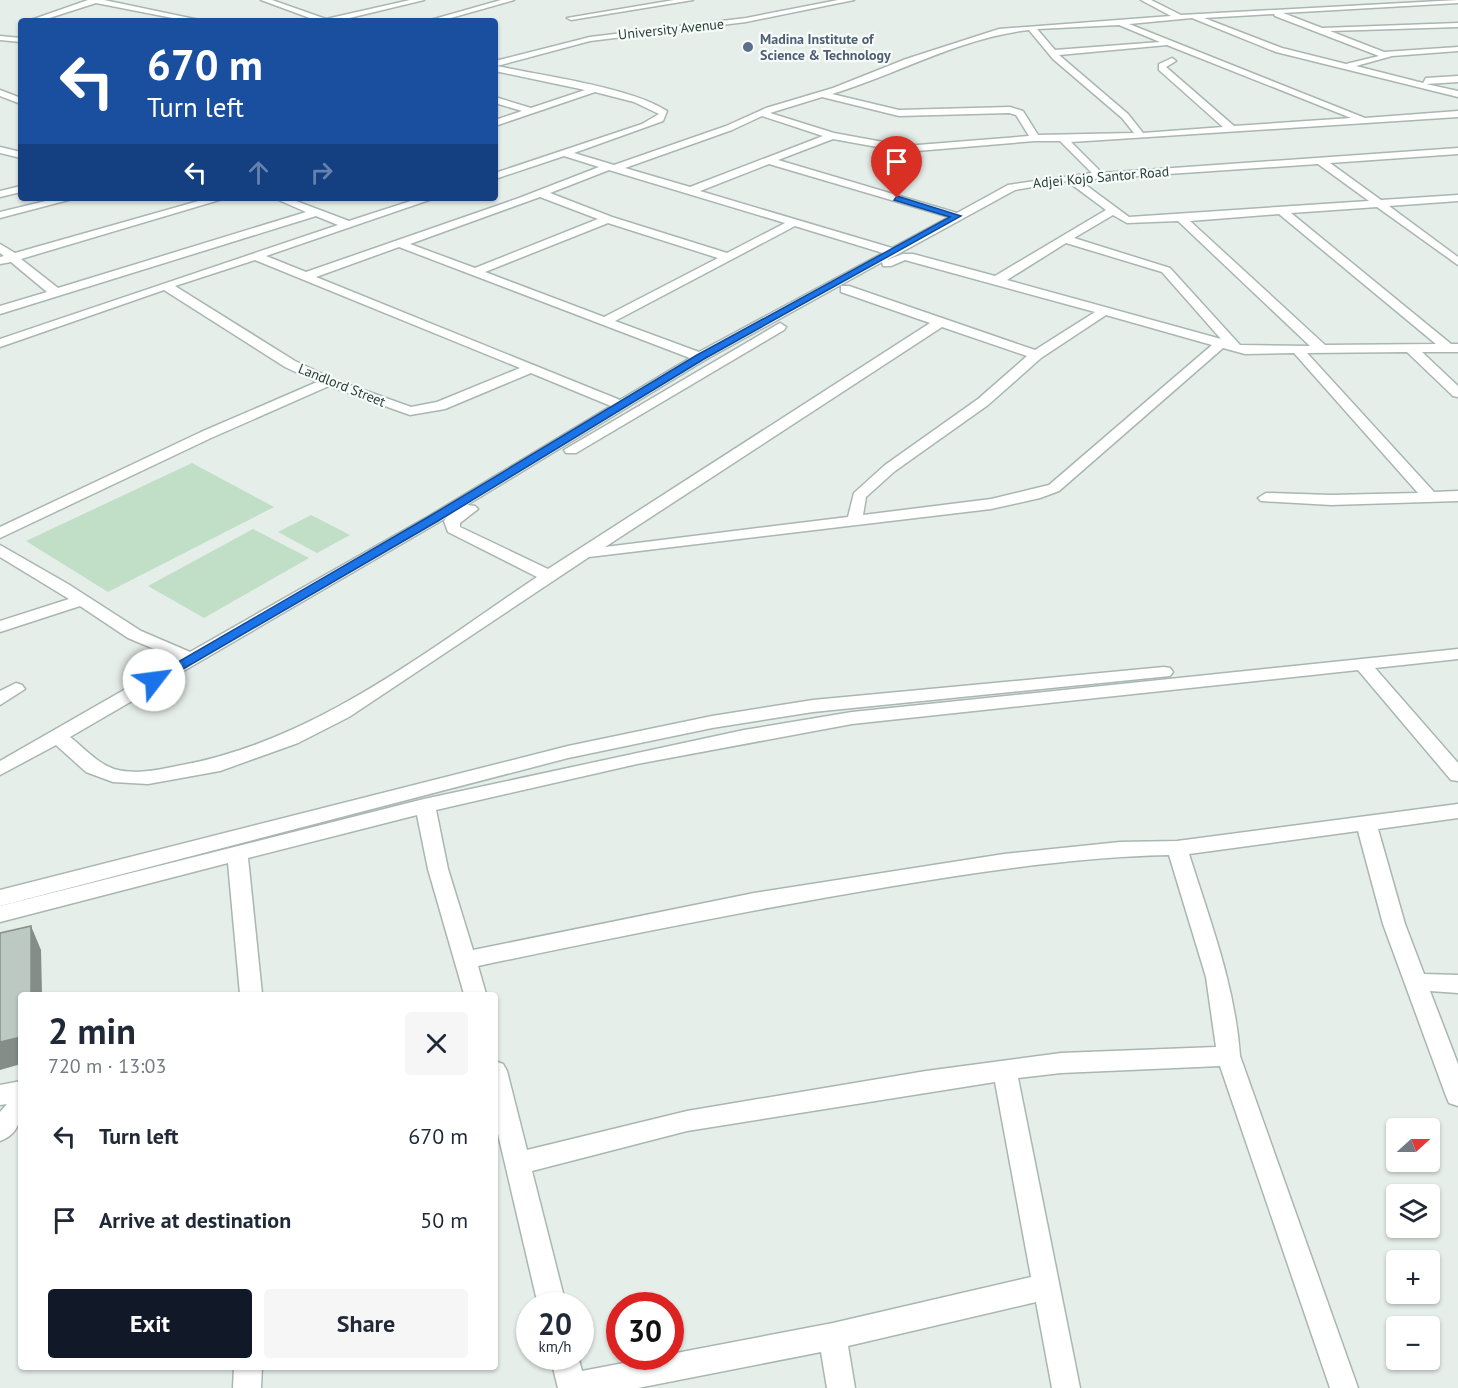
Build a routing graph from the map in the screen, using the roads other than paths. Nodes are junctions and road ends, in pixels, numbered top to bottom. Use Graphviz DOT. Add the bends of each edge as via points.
graph roads {
  1 [pos="94,0"];
  2 [pos="264,0"];
  3 [pos="395,0"];
  4 [pos="420,0"];
  5 [pos="510,0"];
  6 [pos="689,0"];
  7 [pos="849,0"];
  8 [pos="1146,0"];
  9 [pos="1334,0"];
  10 [pos="1458,1"];
  11 [pos="407,3"];
  12 [pos="645,3"];
  13 [pos="1217,3"];
  14 [pos="1346,7"];
  15 [pos="1270,11"];
  16 [pos="1238,13"];
  17 [pos="655,14"];
  18 [pos="169,15"];
  19 [pos="1193,16"];
  20 [pos="41,18"];
  21 [pos="160,18"];
  22 [pos="184,18"];
  23 [pos="317,18"];
  24 [pos="340,18"];
  25 [pos="442,18"];
  26 [pos="571,18"];
  27 [pos="1180,18"];
  28 [pos="667,22"];
  29 [pos="1120,23"];
  30 [pos="1458,25"];
  31 [pos="1031,27"];
  32 [pos="677,28"];
  33 [pos="1319,29"];
  34 [pos="0,38"];
  35 [pos="18,40"];
  36 [pos="18,40"];
  37 [pos="1169,43"];
  38 [pos="0,46"];
  39 [pos="1458,49"];
  40 [pos="1053,53"];
  41 [pos="1384,54"];
  42 [pos="1172,61"];
  43 [pos="498,65"];
  44 [pos="498,67"];
  45 [pos="1344,67"];
  46 [pos="1458,79"];
  47 [pos="1409,82"];
  48 [pos="592,90"];
  49 [pos="0,93"];
  50 [pos="1458,94"];
  51 [pos="822,95"];
  52 [pos="18,100"];
  53 [pos="498,101"];
  54 [pos="533,111"];
  55 [pos="764,114"];
  56 [pos="1458,114"];
  57 [pos="1364,120"];
  58 [pos="498,122"];
  59 [pos="1231,129"];
  60 [pos="1140,135"];
  61 [pos="832,136"];
  62 [pos="1035,138"];
  63 [pos="1063,138"];
  64 [pos="0,150"];
  65 [pos="1458,151"];
  66 [pos="564,153"];
  67 [pos="18,154"];
  68 [pos="769,161"];
  69 [pos="1321,161"];
  70 [pos="612,167"];
  71 [pos="498,175"];
  72 [pos="1101,177"];
  73 [pos="1069,178"];
  74 [pos="18,190"];
  75 [pos="690,191"];
  76 [pos="540,193"];
  77 [pos="0,194"];
  78 [pos="1458,198"];
  79 [pos="59,201"];
  80 [pos="210,201"];
  81 [pos="289,201"];
  82 [pos="421,201"];
  83 [pos="1381,203"];
  84 [pos="1113,210"];
  85 [pos="1282,211"];
  86 [pos="316,213"];
  87 [pos="0,216"];
  88 [pos="957,216"];
  89 [pos="1181,218"];
  90 [pos="608,219"];
  91 [pos="795,222"];
  92 [pos="348,225"];
  93 [pos="1065,240"];
  94 [pos="1458,243"];
  95 [pos="400,244"];
  96 [pos="1436,245"];
  97 [pos="0,247"];
  98 [pos="893,252"];
  99 [pos="14,257"];
  100 [pos="258,257"];
  101 [pos="728,257"];
  102 [pos="0,261"];
  103 [pos="1458,262"];
  104 [pos="478,271"];
  105 [pos="307,276"];
  106 [pos="996,281"];
  107 [pos="166,286"];
  108 [pos="845,289"];
  109 [pos="56,293"];
  110 [pos="0,310"];
  111 [pos="1104,311"];
  112 [pos="605,321"];
  113 [pos="940,322"];
  114 [pos="0,343"];
  115 [pos="1220,344"];
  116 [pos="1236,348"];
  117 [pos="1453,348"];
  118 [pos="1411,349"];
  119 [pos="1322,350"];
  120 [pos="1299,352"];
  121 [pos="1036,356"];
  122 [pos="700,357"];
  123 [pos="531,368"];
  124 [pos="328,382"];
  125 [pos="1458,393"];
  126 [pos="621,405"];
  127 [pos="1458,496"];
  128 [pos="1430,497"];
  129 [pos="1266,498"];
  130 [pos="855,519"];
  131 [pos="0,533"];
  132 [pos="0,550"];
  133 [pos="586,554"];
  134 [pos="549,576"];
  135 [pos="82,600"];
  136 [pos="0,627"];
  137 [pos="1458,644"];
  138 [pos="1458,654"];
  139 [pos="192,658"];
  140 [pos="1362,664"];
  141 [pos="16,689"];
  142 [pos="0,699"];
  143 [pos="58,736"];
  144 [pos="0,769"];
  145 [pos="1458,775"];
  146 [pos="425,807"];
  147 [pos="1458,811"];
  148 [pos="1366,823"];
  149 [pos="1177,848"];
  150 [pos="237,854"];
  151 [pos="0,898"];
  152 [pos="0,914"];
  153 [pos="466,960"];
  154 [pos="1416,982"];
  155 [pos="1458,984"];
  156 [pos="250,992"];
  157 [pos="474,992"];
  158 [pos="1228,1056"];
  159 [pos="1005,1072"];
  160 [pos="498,1082"];
  161 [pos="18,1092"];
  162 [pos="0,1095"];
  163 [pos="1458,1096"];
  164 [pos="18,1109"];
  165 [pos="0,1130"];
  166 [pos="519,1163"];
  167 [pos="1044,1287"];
  168 [pos="549,1292"];
  169 [pos="833,1336"];
  170 [pos="248,1370"];
  171 [pos="568,1370"];
  172 [pos="247,1388"];
  173 [pos="572,1388"];
  174 [pos="841,1388"];
  175 [pos="1066,1388"];
  176 [pos="1344,1388"];
  1 -- 18 [label="street"];
  1 -- 20 [label="street"];
  2 -- 23 [label="street"];
  3 -- 11 [label="street"];
  4 -- 11 [label="street"];
  5 -- 25 [label="street"];
  6 -- 12 [label="street"];
  7 -- 32 [label="street, University Avenue" via="752,19"];
  8 -- 27 [label="street"];
  9 -- 14 [label="street"];
  10 -- 14 [label="street"];
  11 -- 24 [label="street"];
  12 -- 17 [label="street"];
  12 -- 26 [label="street"];
  13 -- 16 [label="street"];
  14 -- 15 [label="street"];
  15 -- 16 [label="street"];
  15 -- 33 [label="street"];
  16 -- 19 [label="street"];
  18 -- 21 [label="street"];
  18 -- 22 [label="street"];
  19 -- 27 [label="street"];
  19 -- 45 [label="street" via="1279,50"];
  27 -- 29 [label="street"];
  28 -- 32 [label="street"];
  29 -- 31 [label="street"];
  29 -- 37 [label="street"];
  30 -- 33 [label="street"];
  31 -- 40 [label="street"];
  31 -- 51 [label="street" via="999,31"];
  32 -- 43 [label="street, University Avenue" via="579,41"];
  33 -- 41 [label="street"];
  34 -- 35 [label="street"];
  36 -- 38 [label="street"];
  37 -- 40 [label="street"];
  37 -- 57 [label="street"];
  39 -- 41 [label="street"];
  40 -- 60 [label="street" via="1125,116"];
  41 -- 45 [label="street" via="1388,56"];
  42 -- 59 [label="street" via="1162,68"];
  44 -- 48 [label="street"];
  45 -- 47 [label="street"];
  46 -- 47 [label="street"];
  47 -- 50 [label="street"];
  48 -- 54 [label="street"];
  48 -- 66 [label="street" via="644,102 664,113 645,126"];
  49 -- 52 [label="street"];
  51 -- 55 [label="street"];
  51 -- 62 [label="street" via="899,113 1010,110 1020,113"];
  53 -- 54 [label="street"];
  54 -- 58 [label="street"];
  55 -- 61 [label="street"];
  55 -- 70 [label="street"];
  56 -- 57 [label="street"];
  57 -- 59 [label="street"];
  59 -- 60 [label="street"];
  60 -- 63 [label="street"];
  61 -- 62 [label="street" via="905,148"];
  61 -- 68 [label="street"];
  62 -- 63 [label="street"];
  63 -- 72 [label="street"];
  64 -- 67 [label="street"];
  65 -- 69 [label="street, Adjei Kojo Santor Road"];
  66 -- 70 [label="street"];
  66 -- 71 [label="street"];
  68 -- 75 [label="street"];
  68 -- 88 [label="street"];
  69 -- 72 [label="street, Adjei Kojo Santor Road"];
  69 -- 83 [label="street"];
  70 -- 75 [label="street"];
  70 -- 76 [label="street"];
  72 -- 73 [label="street, Adjei Kojo Santor Road"];
  73 -- 84 [label="street"];
  73 -- 88 [label="street, Adjei Kojo Santor Road" via="1012,187"];
  74 -- 77 [label="street"];
  75 -- 91 [label="street"];
  76 -- 90 [label="street"];
  76 -- 95 [label="street"];
  78 -- 83 [label="street"];
  79 -- 87 [label="street"];
  80 -- 99 [label="street"];
  81 -- 86 [label="street"];
  82 -- 92 [label="street"];
  83 -- 85 [label="street"];
  83 -- 96 [label="street"];
  84 -- 89 [label="street" via="1127,220"];
  84 -- 93 [label="street"];
  85 -- 89 [label="street"];
  85 -- 117 [label="street"];
  86 -- 92 [label="street"];
  86 -- 109 [label="street"];
  88 -- 98 [label="street, Adjei Kojo Santor Road"];
  89 -- 119 [label="street"];
  90 -- 101 [label="street"];
  90 -- 104 [label="street"];
  91 -- 98 [label="street"];
  91 -- 101 [label="street"];
  92 -- 100 [label="street"];
  93 -- 106 [label="street"];
  93 -- 116 [label="street" via="1166,270"];
  94 -- 96 [label="street"];
  95 -- 104 [label="street"];
  95 -- 105 [label="street"];
  96 -- 103 [label="street"];
  97 -- 99 [label="street"];
  98 -- 122 [label="street, Adjei Kojo Santor Road"];
  99 -- 102 [label="street"];
  99 -- 109 [label="street"];
  100 -- 105 [label="street"];
  100 -- 107 [label="street"];
  101 -- 112 [label="street"];
  104 -- 112 [label="street"];
  105 -- 123 [label="street"];
  106 -- 108 [label="street" via="903,257"];
  106 -- 111 [label="street"];
  107 -- 114 [label="street"];
  107 -- 124 [label="street, Landlord Street" via="290,364"];
  108 -- 113 [label="street"];
  108 -- 134 [label="street" via="452,521 453,529"];
  109 -- 110 [label="street"];
  111 -- 115 [label="street"];
  111 -- 121 [label="street"];
  112 -- 122 [label="street"];
  113 -- 121 [label="street"];
  113 -- 133 [label="street"];
  115 -- 116 [label="street"];
  115 -- 130 [label="street" via="1054,488 991,504"];
  116 -- 120 [label="street"];
  117 -- 118 [label="street"];
  118 -- 119 [label="street"];
  118 -- 125 [label="street"];
  119 -- 120 [label="street"];
  120 -- 128 [label="street"];
  121 -- 130 [label="street" via="982,402 890,468 859,496"];
  122 -- 126 [label="street, Adjei Kojo Santor Road"];
  123 -- 124 [label="street, Landlord Street" via="422,411 410,411"];
  123 -- 126 [label="street"];
  124 -- 131 [label="street"];
  126 -- 139 [label="street, Adjei Kojo Santor Road" via="434,519"];
  127 -- 128 [label="street"];
  128 -- 129 [label="street"];
  130 -- 133 [label="street"];
  132 -- 135 [label="street"];
  133 -- 134 [label="street"];
  134 -- 143 [label="street" via="343,713 291,739 220,765 148,778 113,776 93,767"];
  135 -- 136 [label="street"];
  135 -- 139 [label="street" via="128,633 162,650"];
  137 -- 151 [label="street" via="979,689 750,715 568,752"];
  138 -- 140 [label="street"];
  139 -- 143 [label="street, Adjei Kojo Santor Road"];
  140 -- 145 [label="street"];
  140 -- 146 [label="street" via="840,719 712,742"];
  141 -- 142 [label="street"];
  143 -- 144 [label="street, Adjei Kojo Santor Road"];
  146 -- 150 [label="street"];
  146 -- 153 [label="street" via="438,869"];
  147 -- 148 [label="street"];
  148 -- 149 [label="street"];
  148 -- 154 [label="street"];
  149 -- 153 [label="street" via="1120,849 946,870 754,901"];
  149 -- 158 [label="street" via="1223,1001"];
  150 -- 152 [label="street"];
  150 -- 156 [label="street"];
  153 -- 157 [label="street"];
  154 -- 155 [label="street"];
  154 -- 163 [label="street"];
  158 -- 159 [label="street" via="1060,1064"];
  158 -- 176 [label="street"];
  159 -- 166 [label="street" via="926,1081 687,1121"];
  159 -- 167 [label="street"];
  160 -- 166 [label="street"];
  161 -- 162 [label="street"];
  164 -- 165 [label="street"];
  166 -- 168 [label="street"];
  167 -- 169 [label="street"];
  167 -- 175 [label="street"];
  169 -- 173 [label="street"];
  169 -- 174 [label="street"];
  170 -- 172 [label="street"];
  171 -- 173 [label="street"];
}
